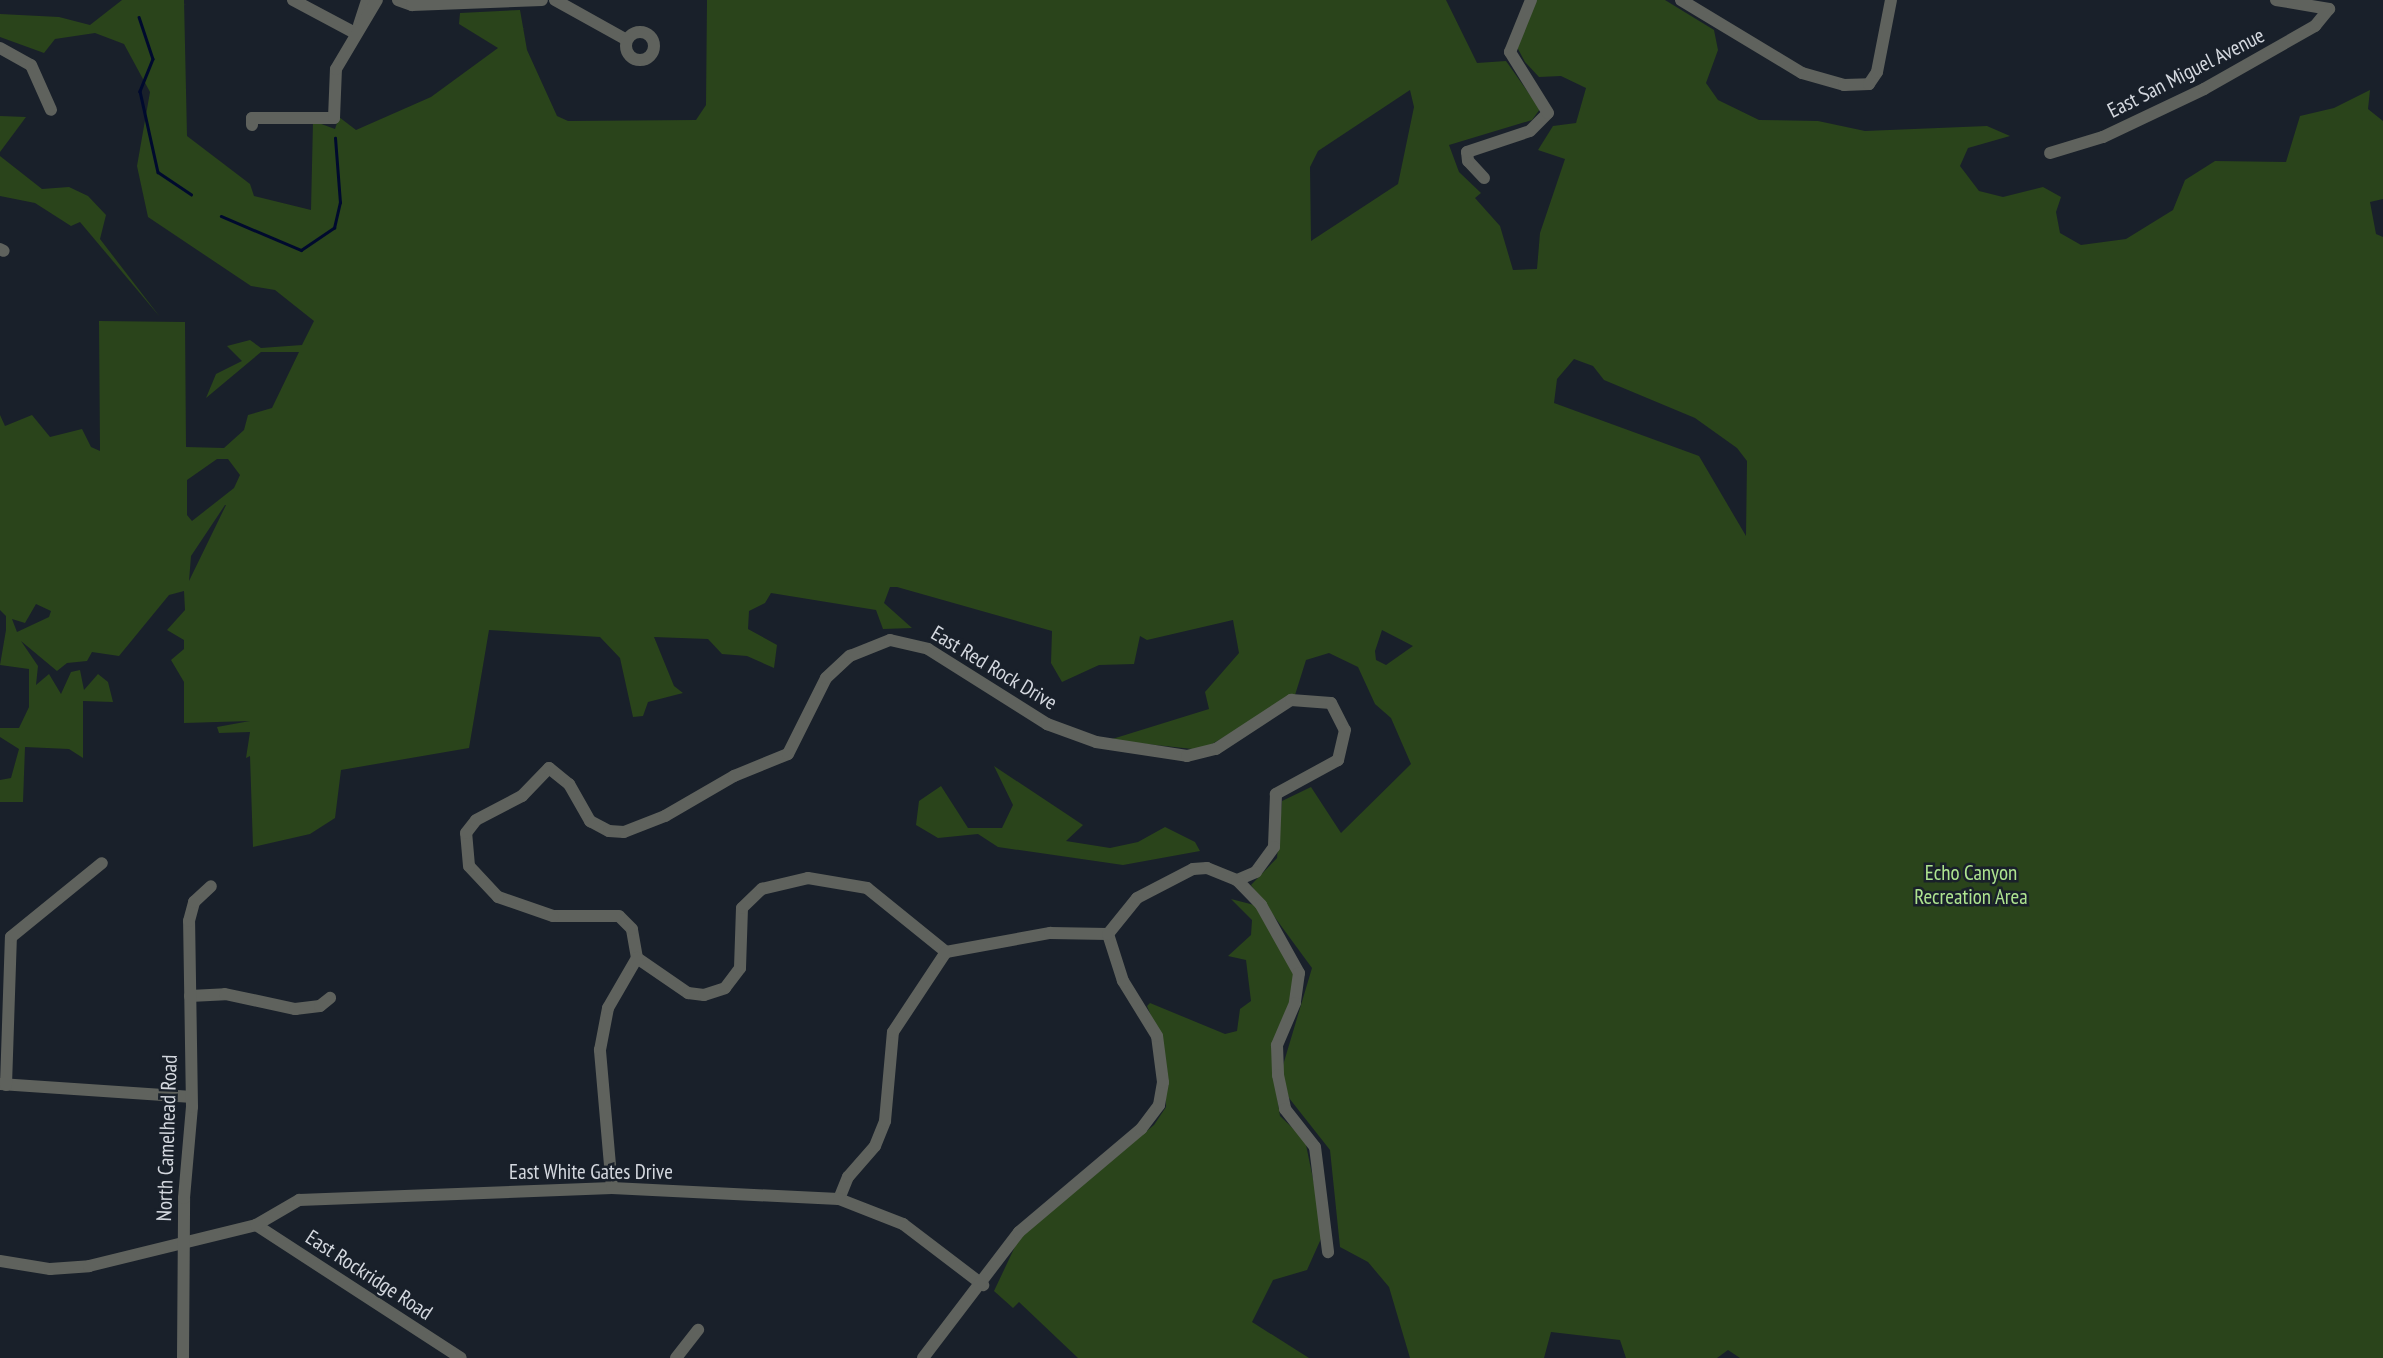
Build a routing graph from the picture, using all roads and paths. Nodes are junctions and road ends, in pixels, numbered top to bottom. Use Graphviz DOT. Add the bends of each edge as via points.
graph roads {
  1 [pos="293,0"];
  2 [pos="367,0"];
  3 [pos="377,0"];
  4 [pos="398,0"];
  5 [pos="542,0"];
  6 [pos="555,0"];
  7 [pos="1531,0"];
  8 [pos="1681,0"];
  9 [pos="1891,0"];
  10 [pos="2276,0"];
  11 [pos="357,29"];
  12 [pos="626,40"];
  13 [pos="0,48"];
  14 [pos="51,110"];
  15 [pos="252,125"];
  16 [pos="2050,153"];
  17 [pos="1484,178"];
  18 [pos="103,863"];
  19 [pos="1237,880"];
  20 [pos="211,886"];
  21 [pos="1108,934"];
  22 [pos="946,952"];
  23 [pos="637,958"];
  24 [pos="225,994"];
  25 [pos="190,996"];
  26 [pos="3,1084"];
  27 [pos="189,1097"];
  28 [pos="612,1188"];
  29 [pos="839,1199"];
  30 [pos="256,1225"];
  31 [pos="183,1242"];
  32 [pos="1328,1252"];
  33 [pos="0,1261"];
  34 [pos="983,1285"];
  35 [pos="698,1330"];
  36 [pos="183,1358"];
  37 [pos="461,1358"];
  38 [pos="676,1358"];
  39 [pos="923,1358"];
  1 -- 11 [label="street"];
  2 -- 11 [label="street"];
  3 -- 11 [label="street"];
  4 -- 5 [label="street" via="412,5"];
  6 -- 12 [label="street"];
  7 -- 17 [label="street" via="1510,52 1548,113 1530,131 1467,152 1468,161"];
  8 -- 9 [label="street" via="1802,73 1844,85 1869,84 1885,43"];
  10 -- 16 [label="street, East San Miguel Avenue" via="2329,9 2315,26 2204,89 2103,136"];
  11 -- 15 [label="street" via="335,74 334,118 252,118"];
  13 -- 14 [label="street" via="31,65"];
  18 -- 26 [label="street" via="12,937"];
  19 -- 21 [label="street" via="1200,867 1175,876 1127,906"];
  19 -- 23 [label="street, East Red Rock Drive" via="1256,872 1274,847 1276,794 1338,760 1345,730 1331,703 1291,700 1216,749 1187,756 1096,742 1047,724 928,649 890,640 850,656 826,678 788,754 734,776 665,816 624,832 609,831 590,821 569,784 549,768 522,796 476,820 466,833 469,866 498,897 553,916 618,916 632,929"];
  19 -- 32 [label="street" via="1261,905 1299,973 1295,1003 1277,1045 1278,1075 1285,1109 1315,1147"];
  20 -- 25 [label="street, North Camelhead Road" via="190,911"];
  21 -- 22 [label="street" via="1050,933"];
  21 -- 34 [label="street" via="1123,981 1157,1036 1163,1082 1159,1105 1141,1129 1034,1216"];
  22 -- 23 [label="street" via="867,888 849,881 808,878 762,889 742,908 740,968 725,988 704,995 688,993"];
  22 -- 29 [label="street" via="892,1032 884,1121 875,1146 848,1177"];
  23 -- 28 [label="street" via="608,1008 600,1050"];
  24 -- 24 [label="street" via="295,1009 320,1006 330,998 295,1003 244,990"];
  24 -- 25 [label="street"];
  25 -- 27 [label="street, North Camelhead Road"];
  26 -- 27 [label="street"];
  27 -- 31 [label="street, North Camelhead Road"];
  28 -- 29 [label="street, East White Gates Drive"];
  28 -- 30 [label="street, East White Gates Drive" via="299,1200"];
  29 -- 34 [label="street, East White Gates Drive" via="903,1224"];
  30 -- 31 [label="street, East White Gates Drive"];
  30 -- 37 [label="street, East Rockridge Road"];
  31 -- 33 [label="street, East White Gates Drive" via="71,1269"];
  31 -- 36 [label="street, North Camelhead Road"];
  34 -- 39 [label="street"];
  35 -- 38 [label="street"];
}
